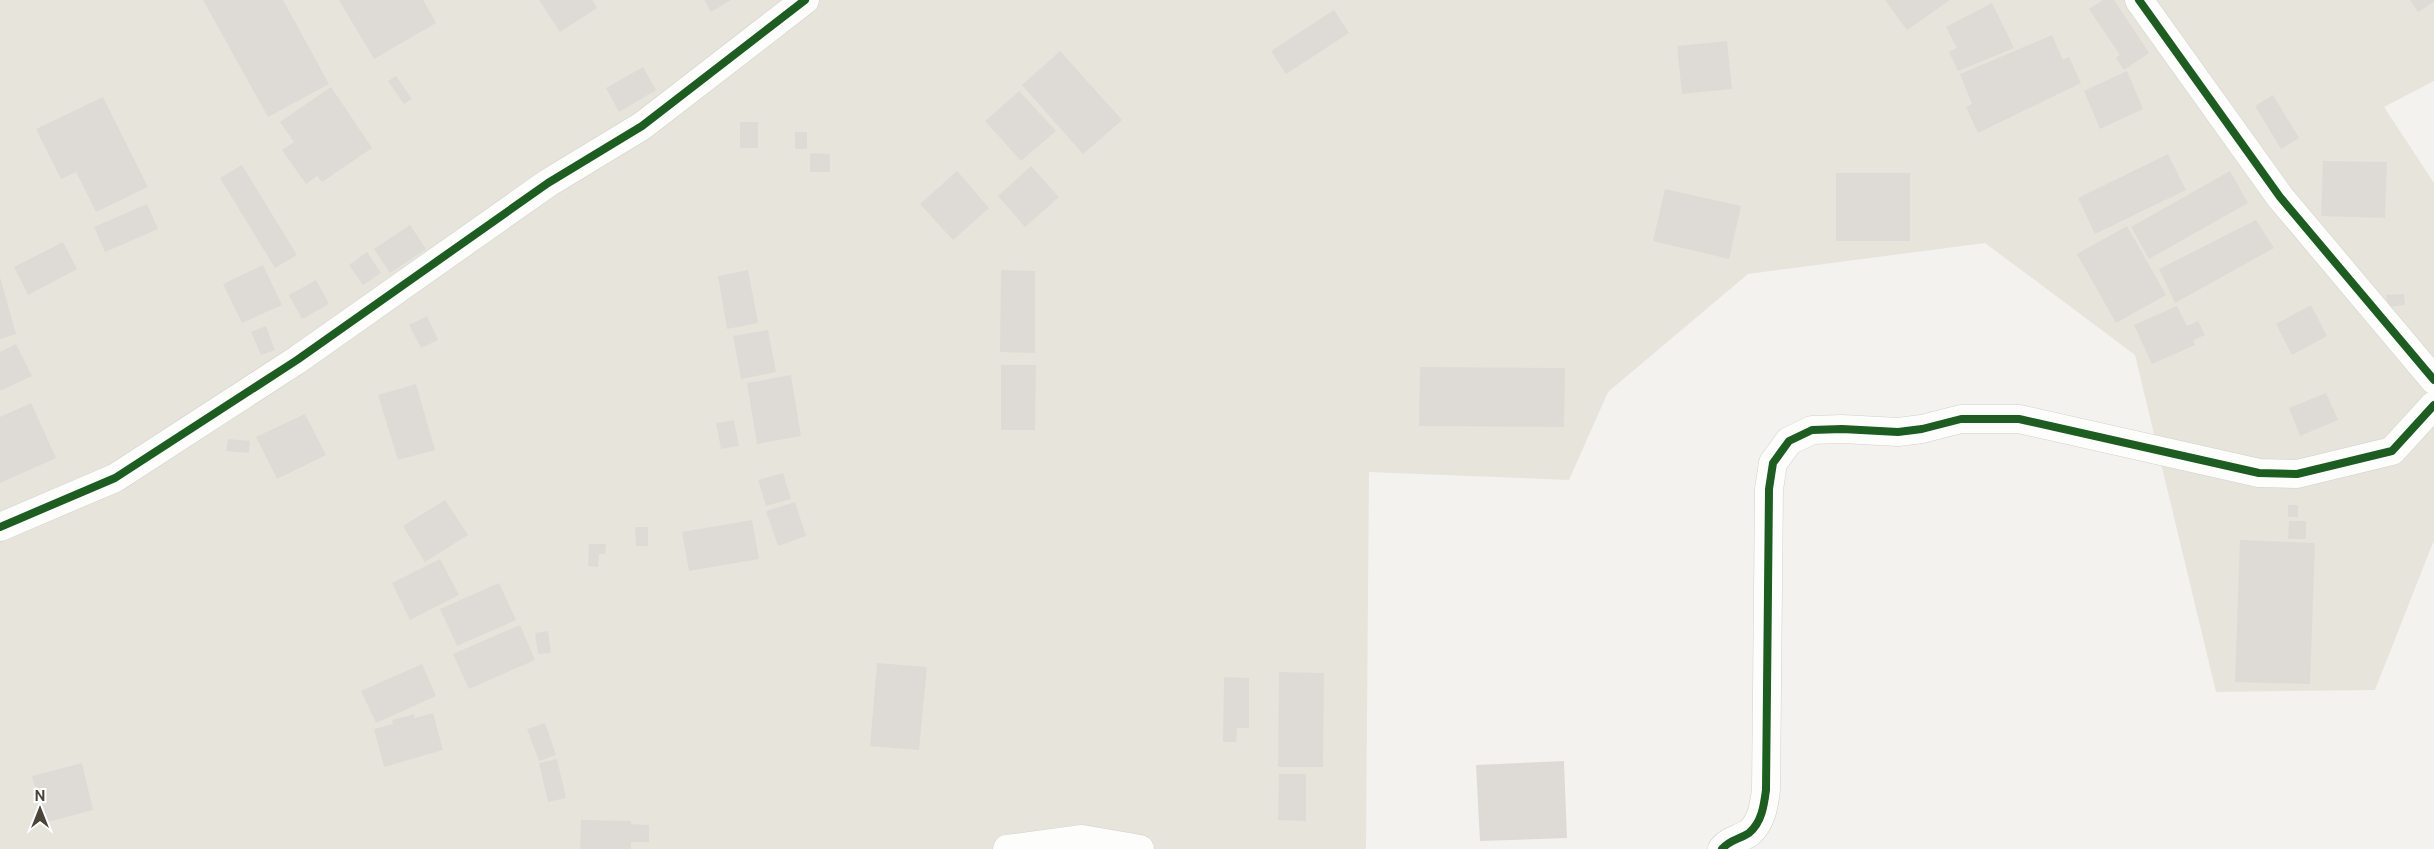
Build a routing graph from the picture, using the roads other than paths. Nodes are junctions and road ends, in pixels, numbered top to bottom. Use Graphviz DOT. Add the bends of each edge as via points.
graph roads {
  1 [pos="805,0"];
  2 [pos="2139,0"];
  3 [pos="2434,380"];
  4 [pos="2434,405"];
  5 [pos="0,527"];
  6 [pos="1007,849"];
  7 [pos="1140,849"];
  8 [pos="1722,849"];
  1 -- 5 [label="street" via="642,126 548,183 297,360 115,478"];
  2 -- 3 [label="street" via="2280,197"];
  4 -- 8 [label="street" via="2392,451 2297,474 2259,473 2019,419 1961,419 1898,432 1812,430 1789,441 1774,463 1769,489 1766,790 1762,816 1749,832"];
  6 -- 7 [label="street" via="1082,840"];
}
